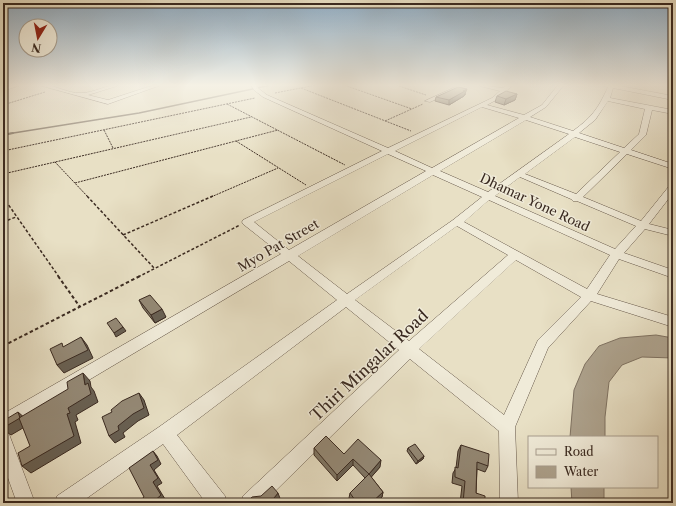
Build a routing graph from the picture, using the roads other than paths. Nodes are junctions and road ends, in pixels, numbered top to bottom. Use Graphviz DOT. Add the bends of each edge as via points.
graph roads {
  1 [pos="649,108"];
  2 [pos="294,109"];
  3 [pos="476,109"];
  4 [pos="491,109"];
  5 [pos="539,109"];
  6 [pos="600,109"];
  7 [pos="653,109"];
  8 [pos="673,112"];
  9 [pos="524,117"];
  10 [pos="574,134"];
  11 [pos="388,150"];
  12 [pos="626,152"];
  13 [pos="673,167"];
  14 [pos="433,170"];
  15 [pos="519,174"];
  16 [pos="673,187"];
  17 [pos="489,196"];
  18 [pos="576,199"];
  19 [pos="457,222"];
  20 [pos="644,226"];
  21 [pos="673,233"];
  22 [pos="617,254"];
  23 [pos="289,255"];
  24 [pos="515,255"];
  25 [pos="673,274"];
  26 [pos="589,296"];
  27 [pos="346,301"];
  28 [pos="673,322"];
  29 [pos="409,350"];
  30 [pos="3,423"];
  31 [pos="508,427"];
  32 [pos="165,433"];
  33 [pos="3,440"];
  34 [pos="26,503"];
  35 [pos="64,503"];
  36 [pos="218,503"];
  37 [pos="250,503"];
  38 [pos="509,503"];
  1 -- 12 [label="street" via="642,135"];
  2 -- 11 [label="street, Dhamar Yone Road"];
  3 -- 11 [label="street"];
  4 -- 9 [label="street"];
  5 -- 9 [label="street, Myo Pat Street"];
  6 -- 10 [label="street" via="593,119"];
  7 -- 8 [label="street"];
  9 -- 10 [label="street"];
  9 -- 14 [label="street, Myo Pat Street"];
  10 -- 12 [label="street"];
  10 -- 15 [label="street"];
  11 -- 14 [label="street, Dhamar Yone Road"];
  11 -- 23 [label="street" via="246,222"];
  12 -- 13 [label="street"];
  12 -- 18 [label="street"];
  14 -- 17 [label="street, Dhamar Yone Road"];
  14 -- 23 [label="street, Myo Pat Street"];
  15 -- 17 [label="street"];
  15 -- 18 [label="street"];
  16 -- 20 [label="street"];
  17 -- 19 [label="street"];
  17 -- 22 [label="street, Dhamar Yone Road"];
  18 -- 20 [label="street"];
  19 -- 24 [label="street"];
  19 -- 27 [label="street"];
  20 -- 21 [label="street"];
  20 -- 22 [label="street"];
  22 -- 25 [label="street, Dhamar Yone Road"];
  22 -- 26 [label="street"];
  23 -- 27 [label="street"];
  23 -- 30 [label="street, Myo Pat Street"];
  24 -- 26 [label="street"];
  24 -- 29 [label="street, Thiri Mingalar Road"];
  26 -- 28 [label="street"];
  26 -- 31 [label="street" via="543,344"];
  27 -- 29 [label="street"];
  27 -- 32 [label="street"];
  29 -- 31 [label="street"];
  29 -- 37 [label="street, Thiri Mingalar Road"];
  31 -- 38 [label="street"];
  32 -- 35 [label="street"];
  32 -- 36 [label="street"];
  33 -- 34 [label="street"];
}
